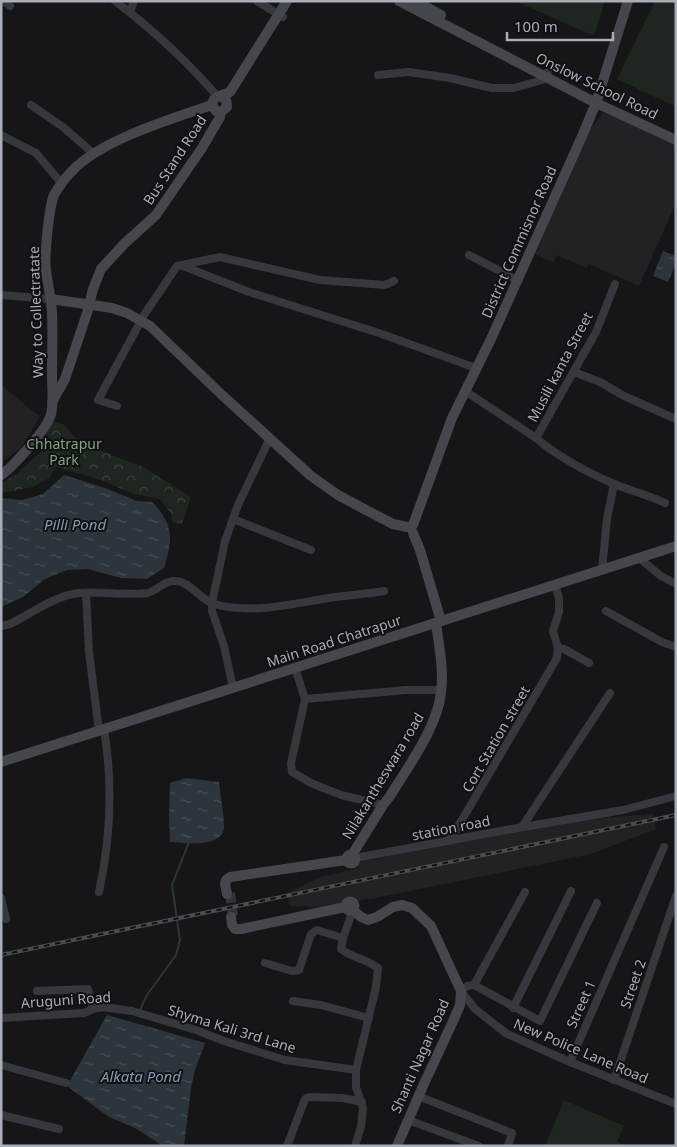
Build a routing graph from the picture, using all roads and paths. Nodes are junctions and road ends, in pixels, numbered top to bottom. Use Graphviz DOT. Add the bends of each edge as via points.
graph roads {
  1 [pos="115,1"];
  2 [pos="134,1"];
  3 [pos="257,1"];
  4 [pos="287,1"];
  5 [pos="293,1"];
  6 [pos="400,1"];
  7 [pos="416,1"];
  8 [pos="628,1"];
  9 [pos="130,12"];
  10 [pos="281,16"];
  11 [pos="546,74"];
  12 [pos="378,75"];
  13 [pos="597,100"];
  14 [pos="220,103"];
  15 [pos="31,105"];
  16 [pos="676,133"];
  17 [pos="1,135"];
  18 [pos="676,140"];
  19 [pos="94,154"];
  20 [pos="62,184"];
  21 [pos="469,255"];
  22 [pos="183,266"];
  23 [pos="517,280"];
  24 [pos="394,281"];
  25 [pos="615,284"];
  26 [pos="1,295"];
  27 [pos="51,299"];
  28 [pos="88,305"];
  29 [pos="141,321"];
  30 [pos="476,368"];
  31 [pos="574,372"];
  32 [pos="466,391"];
  33 [pos="52,403"];
  34 [pos="117,406"];
  35 [pos="676,419"];
  36 [pos="270,438"];
  37 [pos="536,438"];
  38 [pos="1,475"];
  39 [pos="614,484"];
  40 [pos="665,502"];
  41 [pos="233,519"];
  42 [pos="411,529"];
  43 [pos="676,546"];
  44 [pos="311,550"];
  45 [pos="639,558"];
  46 [pos="602,570"];
  47 [pos="676,584"];
  48 [pos="555,585"];
  49 [pos="384,591"];
  50 [pos="86,593"];
  51 [pos="212,603"];
  52 [pos="606,611"];
  53 [pos="438,622"];
  54 [pos="1,626"];
  55 [pos="676,647"];
  56 [pos="558,648"];
  57 [pos="589,663"];
  58 [pos="294,668"];
  59 [pos="233,688"];
  60 [pos="442,690"];
  61 [pos="610,693"];
  62 [pos="305,699"];
  63 [pos="101,730"];
  64 [pos="1,762"];
  65 [pos="676,796"];
  66 [pos="383,804"];
  67 [pos="522,827"];
  68 [pos="448,841"];
  69 [pos="664,847"];
  70 [pos="350,859"];
  71 [pos="571,891"];
  72 [pos="99,892"];
  73 [pos="525,892"];
  74 [pos="228,894"];
  75 [pos="676,896"];
  76 [pos="1,898"];
  77 [pos="597,903"];
  78 [pos="348,907"];
  79 [pos="674,909"];
  80 [pos="232,917"];
  81 [pos="6,920"];
  82 [pos="342,938"];
  83 [pos="265,964"];
  84 [pos="474,985"];
  85 [pos="37,991"];
  86 [pos="461,991"];
  87 [pos="293,1001"];
  88 [pos="513,1008"];
  89 [pos="93,1009"];
  90 [pos="132,1011"];
  91 [pos="1,1018"];
  92 [pos="369,1018"];
  93 [pos="570,1062"];
  94 [pos="1,1065"];
  95 [pos="356,1070"];
  96 [pos="614,1080"];
  97 [pos="66,1083"];
  98 [pos="418,1096"];
  99 [pos="362,1102"];
  100 [pos="676,1104"];
  101 [pos="1,1114"];
  102 [pos="408,1120"];
  103 [pos="59,1129"];
  104 [pos="287,1146"];
  105 [pos="355,1146"];
  106 [pos="397,1146"];
  107 [pos="479,1146"];
  108 [pos="508,1146"];
  1 -- 9 [label="street"];
  2 -- 9 [label="street"];
  3 -- 10 [label="street"];
  4 -- 10 [label="main road"];
  5 -- 10 [label="main road"];
  6 -- 11 [label="main road, Onslow School Road"];
  7 -- 11 [label="main road, Onslow School Road"];
  8 -- 13 [label="main road, District Commisnor Road"];
  9 -- 14 [label="street" via="205,81"];
  10 -- 14 [label="main road"];
  11 -- 12 [label="street" via="542,80 514,88 492,88 409,72"];
  11 -- 13 [label="main road, Onslow School Road"];
  13 -- 16 [label="main road, Onslow School Road"];
  13 -- 18 [label="main road, Onslow School Road"];
  13 -- 23 [label="main road, District Commisnor Road"];
  14 -- 19 [label="main road, Way to Collectratate" via="162,122"];
  14 -- 28 [label="main road, Bus Stand Road" via="220,117 202,148 156,215 101,269"];
  15 -- 19 [label="street"];
  17 -- 20 [label="street" via="36,153"];
  19 -- 20 [label="main road, Way to Collectratate" via="72,171"];
  20 -- 27 [label="main road, Way to Collectratate" via="54,196 48,230 46,270"];
  21 -- 23 [label="street"];
  22 -- 24 [label="street" via="220,256 320,280 385,285"];
  22 -- 29 [label="street" via="177,266 171,273"];
  22 -- 30 [label="street" via="249,292"];
  23 -- 30 [label="main road, District Commisnor Road"];
  25 -- 31 [label="street, Musili kanta Street" via="596,332"];
  26 -- 27 [label="street"];
  27 -- 28 [label="main road"];
  27 -- 33 [label="main road, Way to Collectratate"];
  28 -- 29 [label="main road" via="112,308"];
  28 -- 33 [label="main road, Bus Stand Road" via="65,379"];
  29 -- 34 [label="street" via="98,400"];
  29 -- 36 [label="main road"];
  30 -- 32 [label="main road, District Commisnor Road"];
  31 -- 35 [label="street"];
  31 -- 37 [label="street, Musili kanta Street"];
  32 -- 37 [label="street, Musili kanta Street"];
  32 -- 42 [label="main road, District Commisnor Road" via="452,418"];
  33 -- 38 [label="main road, Way to Collectratate" via="51,416 34,441"];
  36 -- 41 [label="street"];
  36 -- 42 [label="main road" via="338,495 393,524"];
  37 -- 39 [label="street" via="580,467"];
  39 -- 40 [label="street"];
  39 -- 46 [label="street"];
  41 -- 44 [label="street"];
  41 -- 51 [label="street"];
  42 -- 53 [label="main road, Nilakantheswara road" via="420,550"];
  43 -- 45 [label="main road, Main Road Chatrapur"];
  45 -- 46 [label="main road, Main Road Chatrapur"];
  45 -- 47 [label="street"];
  46 -- 48 [label="main road, Main Road Chatrapur"];
  48 -- 53 [label="main road, Main Road Chatrapur"];
  48 -- 56 [label="street" via="559,612 553,631"];
  49 -- 51 [label="street" via="271,608"];
  50 -- 51 [label="street" via="154,592 175,580"];
  50 -- 54 [label="street" via="59,598"];
  50 -- 63 [label="street" via="89,652"];
  51 -- 59 [label="street"];
  52 -- 55 [label="street"];
  53 -- 58 [label="main road, Main Road Chatrapur"];
  53 -- 60 [label="main road, Nilakantheswara road"];
  56 -- 57 [label="street"];
  56 -- 68 [label="street, Cort Station street" via="557,658"];
  58 -- 59 [label="main road, Main Road Chatrapur"];
  58 -- 62 [label="street"];
  59 -- 63 [label="main road, Main Road Chatrapur"];
  60 -- 62 [label="street"];
  60 -- 66 [label="main road, Nilakantheswara road" via="431,727"];
  61 -- 67 [label="street"];
  62 -- 66 [label="street" via="291,763 292,772 341,795"];
  63 -- 64 [label="main road, Main Road Chatrapur"];
  63 -- 72 [label="street" via="108,757 110,819"];
  65 -- 67 [label="street, station road" via="622,810"];
  66 -- 70 [label="main road, Nilakantheswara road"];
  67 -- 68 [label="street, station road"];
  68 -- 70 [label="street, station road"];
  69 -- 93 [label="street, Street 1"];
  70 -- 74 [label="main road" via="230,880"];
  71 -- 88 [label="street"];
  73 -- 84 [label="street"];
  75 -- 79 [label="street, Street 2"];
  76 -- 81 [label="street"];
  77 -- 88 [label="street" via="540,1021"];
  78 -- 80 [label="main road" via="241,929 235,929"];
  78 -- 82 [label="street"];
  78 -- 86 [label="main road, Shanti Nagar Road" via="368,920 393,907 412,908 431,926"];
  79 -- 96 [label="street, Street 2"];
  82 -- 83 [label="street" via="317,930 311,934 299,970"];
  82 -- 92 [label="street" via="345,952 378,968"];
  84 -- 86 [label="street"];
  84 -- 88 [label="street"];
  85 -- 89 [label="street" via="88,989"];
  86 -- 93 [label="street, New Police Lane Road" via="475,1009 507,1034"];
  86 -- 98 [label="main road, Shanti Nagar Road" via="460,1005"];
  87 -- 92 [label="street"];
  89 -- 90 [label="street, Aruguni Road" via="103,1007"];
  89 -- 91 [label="street, Aruguni Road" via="84,1013"];
  90 -- 95 [label="street, Shyma Kali 3rd Lane" via="285,1060"];
  92 -- 95 [label="street"];
  93 -- 96 [label="street, New Police Lane Road"];
  94 -- 97 [label="street"];
  95 -- 99 [label="street" via="356,1087"];
  96 -- 100 [label="street, New Police Lane Road"];
  98 -- 102 [label="main road, Shanti Nagar Road"];
  98 -- 108 [label="street" via="512,1133"];
  99 -- 104 [label="street" via="329,1097 305,1098"];
  99 -- 105 [label="street" via="361,1127"];
  101 -- 103 [label="street"];
  102 -- 106 [label="main road, Shanti Nagar Road"];
  102 -- 107 [label="street"];
}
